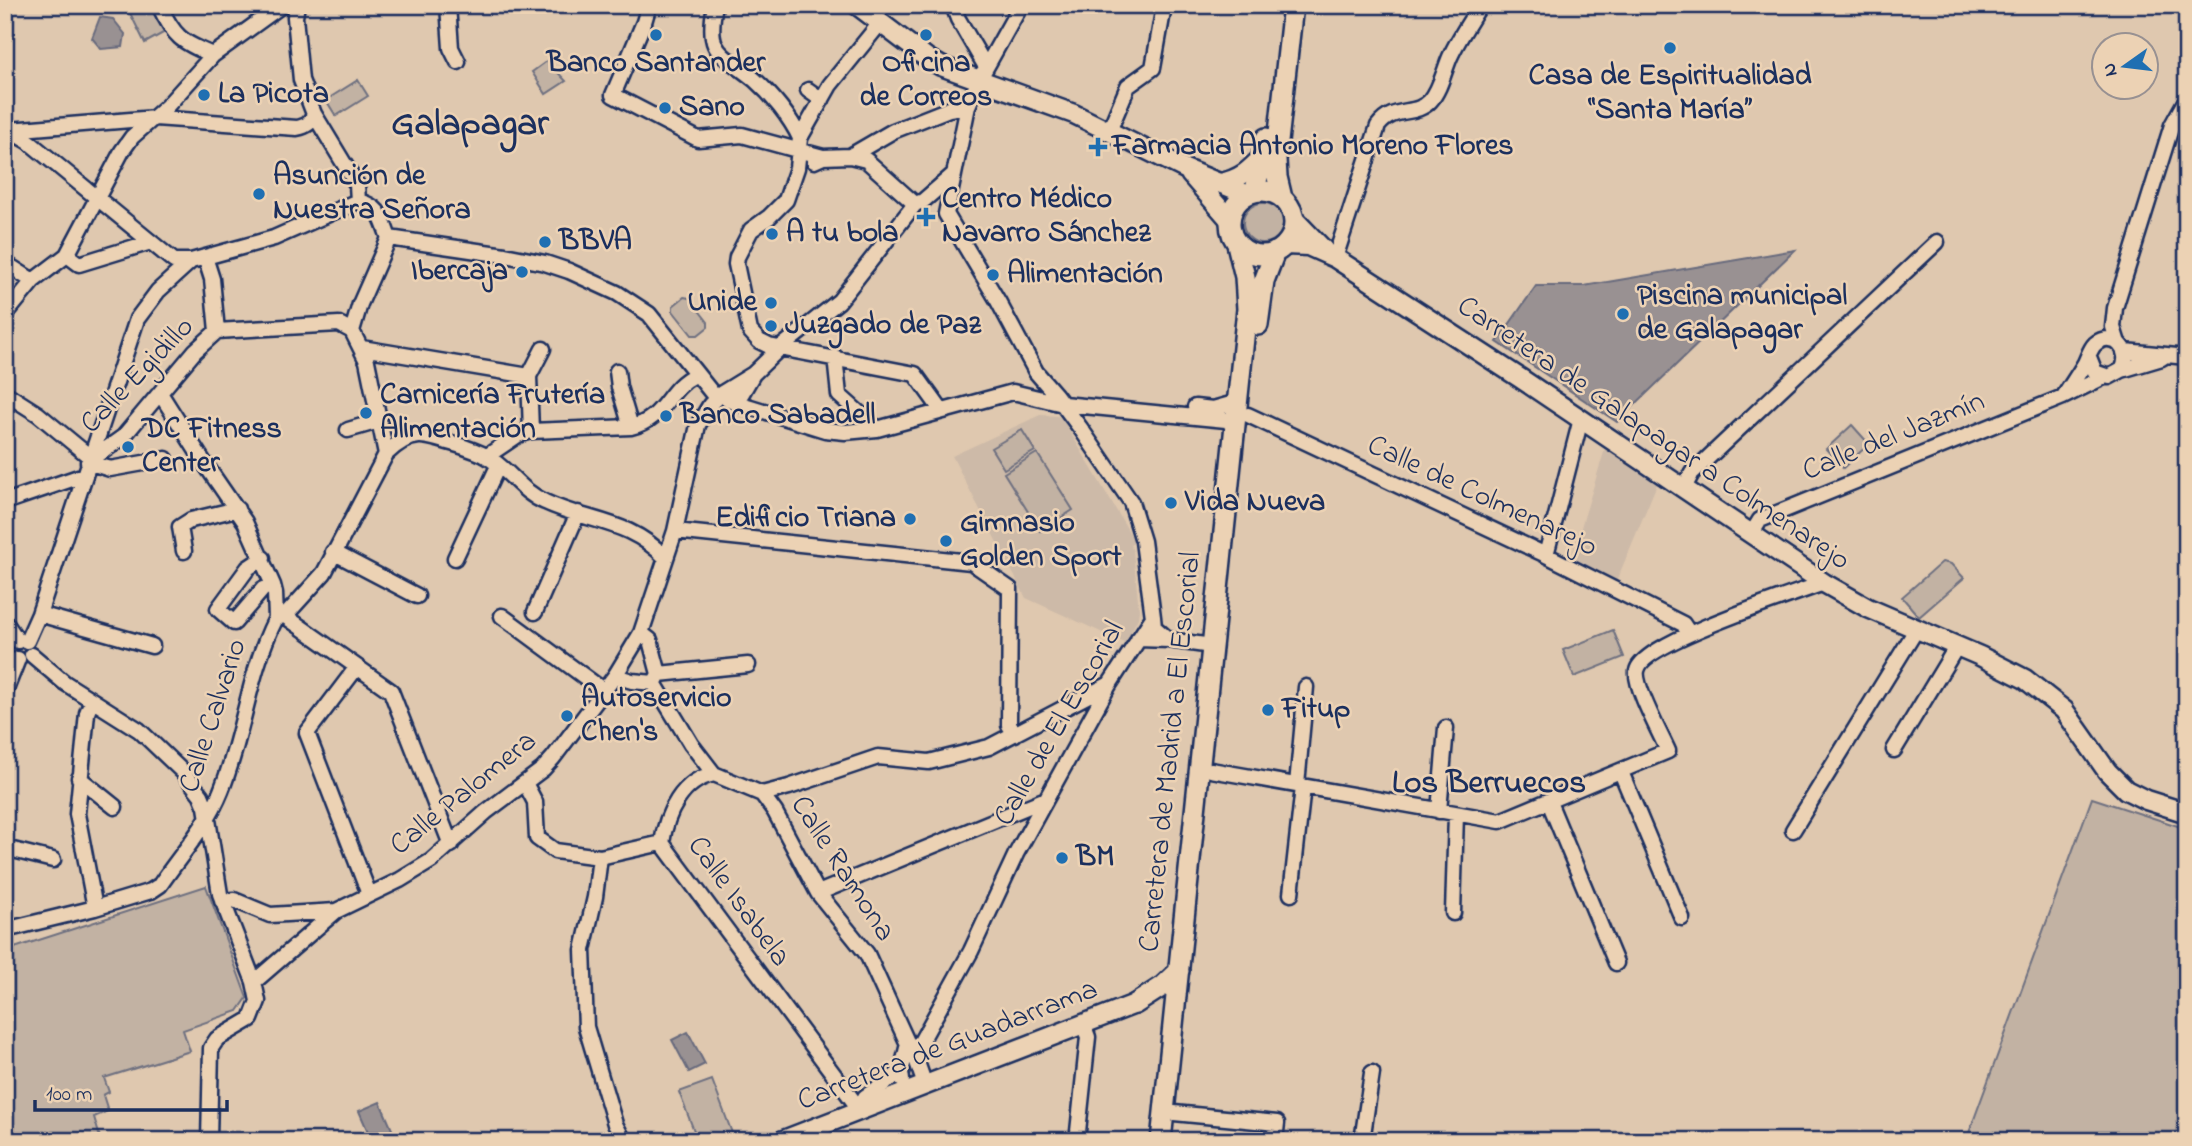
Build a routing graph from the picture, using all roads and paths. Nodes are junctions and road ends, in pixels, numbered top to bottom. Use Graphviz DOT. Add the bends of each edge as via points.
graph roads {
  1 [pos="159,5"];
  2 [pos="448,5"];
  3 [pos="649,5"];
  4 [pos="715,5"];
  5 [pos="857,5"];
  6 [pos="953,5"];
  7 [pos="1021,5"];
  8 [pos="1281,5"];
  9 [pos="1293,5"];
  10 [pos="1480,5"];
  11 [pos="281,6"];
  12 [pos="296,11"];
  13 [pos="1163,12"];
  14 [pos="881,22"];
  15 [pos="213,55"];
  16 [pos="458,62"];
  17 [pos="982,74"];
  18 [pos="808,90"];
  19 [pos="2187,98"];
  20 [pos="822,100"];
  21 [pos="968,106"];
  22 [pos="314,114"];
  23 [pos="163,118"];
  24 [pos="7,129"];
  25 [pos="1110,131"];
  26 [pos="800,143"];
  27 [pos="1264,155"];
  28 [pos="850,156"];
  29 [pos="823,157"];
  30 [pos="797,168"];
  31 [pos="1185,169"];
  32 [pos="954,174"];
  33 [pos="1220,183"];
  34 [pos="1250,193"];
  35 [pos="99,198"];
  36 [pos="1282,198"];
  37 [pos="358,201"];
  38 [pos="915,204"];
  39 [pos="1229,219"];
  40 [pos="1294,219"];
  41 [pos="389,238"];
  42 [pos="151,242"];
  43 [pos="1937,242"];
  44 [pos="1237,244"];
  45 [pos="1280,248"];
  46 [pos="67,255"];
  47 [pos="1331,256"];
  48 [pos="198,259"];
  49 [pos="5,263"];
  50 [pos="33,281"];
  51 [pos="10,303"];
  52 [pos="2115,308"];
  53 [pos="5,315"];
  54 [pos="217,331"];
  55 [pos="352,331"];
  56 [pos="750,331"];
  57 [pos="2121,347"];
  58 [pos="362,348"];
  59 [pos="780,348"];
  60 [pos="543,349"];
  61 [pos="2092,350"];
  62 [pos="2167,356"];
  63 [pos="835,357"];
  64 [pos="2187,357"];
  65 [pos="757,369"];
  66 [pos="2122,370"];
  67 [pos="617,371"];
  68 [pos="1036,372"];
  69 [pos="695,374"];
  70 [pos="529,376"];
  71 [pos="2104,377"];
  72 [pos="1013,392"];
  73 [pos="5,393"];
  74 [pos="160,393"];
  75 [pos="2063,397"];
  76 [pos="716,398"];
  77 [pos="1059,399"];
  78 [pos="734,401"];
  79 [pos="941,410"];
  80 [pos="1240,414"];
  81 [pos="1581,419"];
  82 [pos="379,421"];
  83 [pos="631,427"];
  84 [pos="877,429"];
  85 [pos="348,430"];
  86 [pos="531,431"];
  87 [pos="386,454"];
  88 [pos="166,459"];
  89 [pos="493,461"];
  90 [pos="87,465"];
  91 [pos="1684,488"];
  92 [pos="5,502"];
  93 [pos="237,509"];
  94 [pos="578,513"];
  95 [pos="675,531"];
  96 [pos="1752,533"];
  97 [pos="184,551"];
  98 [pos="333,552"];
  99 [pos="1546,555"];
  100 [pos="263,558"];
  101 [pos="455,558"];
  102 [pos="666,558"];
  103 [pos="1824,583"];
  104 [pos="274,589"];
  105 [pos="417,596"];
  106 [pos="299,601"];
  107 [pos="535,612"];
  108 [pos="39,614"];
  109 [pos="502,616"];
  110 [pos="280,617"];
  111 [pos="1153,617"];
  112 [pos="5,622"];
  113 [pos="1916,630"];
  114 [pos="641,633"];
  115 [pos="1689,633"];
  116 [pos="1138,639"];
  117 [pos="1169,640"];
  118 [pos="152,646"];
  119 [pos="1212,646"];
  120 [pos="1957,646"];
  121 [pos="24,649"];
  122 [pos="748,665"];
  123 [pos="357,667"];
  124 [pos="615,676"];
  125 [pos="657,679"];
  126 [pos="1109,685"];
  127 [pos="1306,687"];
  128 [pos="604,691"];
  129 [pos="5,692"];
  130 [pos="92,700"];
  131 [pos="1446,728"];
  132 [pos="1015,734"];
  133 [pos="1894,750"];
  134 [pos="1211,770"];
  135 [pos="1621,772"];
  136 [pos="714,774"];
  137 [pos="79,778"];
  138 [pos="525,783"];
  139 [pos="1300,786"];
  140 [pos="762,794"];
  141 [pos="1046,799"];
  142 [pos="1549,802"];
  143 [pos="115,807"];
  144 [pos="1439,811"];
  145 [pos="2187,813"];
  146 [pos="1455,814"];
  147 [pos="208,819"];
  148 [pos="1793,830"];
  149 [pos="662,842"];
  150 [pos="451,845"];
  151 [pos="5,848"];
  152 [pos="600,857"];
  153 [pos="53,860"];
  154 [pos="818,893"];
  155 [pos="369,894"];
  156 [pos="1291,894"];
  157 [pos="222,901"];
  158 [pos="95,908"];
  159 [pos="336,911"];
  160 [pos="1452,913"];
  161 [pos="1682,918"];
  162 [pos="5,930"];
  163 [pos="1616,963"];
  164 [pos="1179,971"];
  165 [pos="254,982"];
  166 [pos="1135,1004"];
  167 [pos="1174,1019"];
  168 [pos="1083,1024"];
  169 [pos="913,1045"];
  170 [pos="901,1072"];
  171 [pos="1371,1073"];
  172 [pos="917,1088"];
  173 [pos="859,1110"];
  174 [pos="1174,1113"];
  175 [pos="209,1141"];
  176 [pos="624,1141"];
  177 [pos="781,1141"];
  178 [pos="1077,1141"];
  179 [pos="1161,1141"];
  180 [pos="1171,1141"];
  181 [pos="1275,1141"];
  182 [pos="1362,1141"];
  1 -- 15 [label="street" via="185,43"];
  2 -- 16 [label="street" via="451,48"];
  3 -- 26 [label="street" via="613,96 698,139 742,135"];
  4 -- 26 [label="street" via="711,33 719,51 756,81 792,123"];
  5 -- 14 [label="main road"];
  6 -- 17 [label="street"];
  7 -- 17 [label="street"];
  8 -- 27 [label="highway"];
  9 -- 36 [label="highway" via="1276,160"];
  10 -- 47 [label="street" via="1428,103 1385,117 1378,126"];
  11 -- 12 [label="street"];
  11 -- 15 [label="street"];
  12 -- 22 [label="street" via="301,80"];
  13 -- 25 [label="street" via="1153,68 1128,86"];
  14 -- 17 [label="main road" via="951,71"];
  14 -- 20 [label="street"];
  15 -- 23 [label="street"];
  17 -- 21 [label="street"];
  17 -- 25 [label="main road"];
  18 -- 20 [label="street"];
  19 -- 52 [label="street" via="2172,125"];
  20 -- 26 [label="street"];
  21 -- 28 [label="street" via="893,131"];
  21 -- 32 [label="street"];
  22 -- 23 [label="street" via="305,127 297,128"];
  22 -- 37 [label="street" via="357,186"];
  23 -- 24 [label="street"];
  23 -- 35 [label="street" via="132,137"];
  24 -- 35 [label="street"];
  25 -- 31 [label="main road"];
  26 -- 29 [label="street"];
  26 -- 30 [label="street"];
  27 -- 33 [label="main road" via="1248,173"];
  27 -- 34 [label="highway"];
  28 -- 29 [label="street"];
  28 -- 38 [label="street" via="866,160"];
  29 -- 30 [label="street"];
  30 -- 56 [label="street" via="786,200 751,230 737,257"];
  31 -- 33 [label="main road"];
  31 -- 39 [label="main road"];
  32 -- 38 [label="street"];
  32 -- 68 [label="street, Calle de El Escorial" via="947,214"];
  33 -- 34 [label="main road"];
  34 -- 36 [label="highway" via="1272,192"];
  34 -- 39 [label="highway" via="1234,205"];
  35 -- 42 [label="street"];
  35 -- 46 [label="street"];
  36 -- 40 [label="highway"];
  37 -- 41 [label="street" via="379,211"];
  37 -- 48 [label="street" via="274,238"];
  38 -- 59 [label="street" via="839,301"];
  39 -- 44 [label="highway"];
  40 -- 45 [label="highway" via="1290,237"];
  40 -- 47 [label="main road, Carretera de Galapagar a Colmenarejo"];
  41 -- 55 [label="street"];
  41 -- 69 [label="street" via="564,269 617,293 649,314"];
  42 -- 46 [label="street" via="79,264"];
  42 -- 48 [label="street" via="174,261"];
  43 -- 91 [label="street" via="1692,473"];
  44 -- 45 [label="highway" via="1255,254"];
  44 -- 80 [label="highway, Carretera de Madrid a El Escorial" via="1247,309"];
  45 -- 47 [label="main road, Carretera de Galapagar a Colmenarejo" via="1308,246"];
  45 -- 80 [label="highway, Carretera de Madrid a El Escorial" via="1264,281"];
  46 -- 50 [label="street"];
  47 -- 81 [label="main road, Carretera de Galapagar a Colmenarejo"];
  48 -- 54 [label="street" via="212,279"];
  48 -- 90 [label="street" via="158,291 137,319"];
  49 -- 50 [label="street"];
  50 -- 51 [label="street"];
  51 -- 53 [label="street"];
  52 -- 57 [label="street" via="2113,327"];
  52 -- 61 [label="street"];
  54 -- 55 [label="street, Calle Egidillo" via="340,324"];
  54 -- 74 [label="street, Calle Egidillo"];
  55 -- 58 [label="street"];
  56 -- 59 [label="street" via="758,341"];
  56 -- 65 [label="street"];
  57 -- 61 [label="street" via="2107,340"];
  57 -- 62 [label="street"];
  57 -- 66 [label="street" via="2126,357"];
  58 -- 70 [label="street"];
  58 -- 82 [label="street"];
  59 -- 63 [label="street"];
  59 -- 65 [label="street"];
  60 -- 70 [label="street"];
  61 -- 71 [label="street" via="2091,367"];
  61 -- 75 [label="street"];
  62 -- 64 [label="street"];
  62 -- 66 [label="street"];
  63 -- 79 [label="street" via="915,374"];
  63 -- 84 [label="street" via="839,395"];
  65 -- 76 [label="street"];
  65 -- 78 [label="street"];
  66 -- 71 [label="street"];
  67 -- 83 [label="street"];
  68 -- 72 [label="street, Calle de Colmenarejo" via="1028,388"];
  68 -- 77 [label="street, Calle de El Escorial"];
  69 -- 76 [label="street"];
  69 -- 83 [label="street" via="681,381 659,412"];
  70 -- 86 [label="street"];
  71 -- 75 [label="street, Calle del Jazmín"];
  72 -- 77 [label="street, Calle de Colmenarejo"];
  72 -- 79 [label="street, Calle de Colmenarejo"];
  73 -- 90 [label="street" via="38,414"];
  74 -- 90 [label="street, Calle Egidillo" via="123,437"];
  74 -- 93 [label="street"];
  75 -- 96 [label="street, Calle del Jazmín" via="1760,520"];
  76 -- 78 [label="street, Calle de Colmenarejo"];
  76 -- 95 [label="street" via="698,425"];
  77 -- 80 [label="street, Calle de Colmenarejo"];
  77 -- 80 [label="street, Calle de Colmenarejo" via="1226,419"];
  77 -- 111 [label="street, Calle de El Escorial" via="1131,502 1143,541"];
  78 -- 84 [label="street, Calle de Colmenarejo" via="825,430"];
  79 -- 84 [label="street, Calle de Colmenarejo"];
  80 -- 99 [label="street, Calle de Colmenarejo"];
  80 -- 119 [label="highway, Carretera de Madrid a El Escorial"];
  80 -- 134 [label="highway, Carretera de Madrid a El Escorial"];
  81 -- 91 [label="main road, Carretera de Galapagar a Colmenarejo"];
  81 -- 99 [label="street"];
  82 -- 85 [label="street"];
  82 -- 87 [label="street"];
  83 -- 86 [label="street"];
  86 -- 89 [label="street" via="518,435"];
  87 -- 89 [label="street" via="421,435"];
  87 -- 98 [label="street, Calle Calvario"];
  88 -- 90 [label="street" via="110,469"];
  89 -- 94 [label="street" via="532,496"];
  89 -- 101 [label="street"];
  90 -- 92 [label="street"];
  90 -- 108 [label="street"];
  91 -- 96 [label="main road, Carretera de Galapagar a Colmenarejo"];
  93 -- 97 [label="street" via="180,527"];
  93 -- 100 [label="street"];
  94 -- 102 [label="street" via="649,541"];
  94 -- 107 [label="street"];
  95 -- 102 [label="street"];
  95 -- 132 [label="street" via="971,562 1010,589 1009,726"];
  96 -- 103 [label="main road, Carretera de Galapagar a Colmenarejo"];
  98 -- 105 [label="street"];
  98 -- 106 [label="street, Calle Calvario" via="324,573"];
  99 -- 115 [label="street, Calle de Colmenarejo" via="1683,624"];
  100 -- 104 [label="street"];
  100 -- 104 [label="street" via="248,568 218,609 234,623 263,589"];
  102 -- 114 [label="street"];
  103 -- 113 [label="main road, Carretera de Galapagar a Colmenarejo"];
  103 -- 115 [label="street"];
  104 -- 106 [label="street"];
  104 -- 110 [label="street"];
  106 -- 110 [label="street, Calle Calvario"];
  108 -- 118 [label="street"];
  108 -- 121 [label="street"];
  109 -- 128 [label="street"];
  110 -- 123 [label="street"];
  110 -- 147 [label="street, Calle Calvario" via="262,645 235,748"];
  111 -- 116 [label="street, Calle de El Escorial"];
  111 -- 117 [label="street" via="1154,627"];
  112 -- 121 [label="street"];
  113 -- 120 [label="main road, Carretera de Galapagar a Colmenarejo"];
  113 -- 148 [label="street"];
  114 -- 124 [label="street"];
  114 -- 125 [label="street, Calle Ramona" via="650,639"];
  115 -- 135 [label="street" via="1648,655 1636,671 1668,751"];
  116 -- 117 [label="street"];
  116 -- 126 [label="street, Calle de El Escorial"];
  117 -- 119 [label="street"];
  119 -- 164 [label="highway, Carretera de Madrid a El Escorial"];
  120 -- 133 [label="street"];
  120 -- 145 [label="main road, Carretera de Galapagar a Colmenarejo" via="2046,693 2126,790"];
  121 -- 129 [label="street"];
  121 -- 130 [label="street"];
  122 -- 125 [label="street"];
  123 -- 150 [label="street" via="391,691"];
  123 -- 155 [label="street" via="307,733"];
  124 -- 125 [label="street" via="632,681"];
  124 -- 128 [label="street"];
  125 -- 136 [label="street, Calle Ramona" via="691,744"];
  126 -- 132 [label="street"];
  126 -- 141 [label="street, Calle de El Escorial"];
  127 -- 139 [label="street"];
  128 -- 138 [label="street, Calle Palomera" via="553,758"];
  130 -- 137 [label="street"];
  130 -- 147 [label="street" via="139,730 180,769 201,795"];
  131 -- 144 [label="street"];
  132 -- 140 [label="street" via="989,747 929,762 878,757"];
  134 -- 139 [label="street"];
  134 -- 174 [label="highway, Carretera de Madrid a El Escorial"];
  135 -- 142 [label="street"];
  135 -- 161 [label="street"];
  136 -- 140 [label="street, Calle Ramona"];
  136 -- 149 [label="street" via="686,787 665,822"];
  137 -- 143 [label="street"];
  137 -- 158 [label="street" via="77,814"];
  138 -- 150 [label="street, Calle Palomera"];
  138 -- 152 [label="street, Calle Isabela" via="535,802 537,838 555,851"];
  139 -- 144 [label="street"];
  139 -- 156 [label="street"];
  140 -- 154 [label="street, Calle Ramona"];
  141 -- 154 [label="street"];
  141 -- 169 [label="street, Calle de El Escorial" via="971,951"];
  142 -- 146 [label="street" via="1500,821"];
  142 -- 163 [label="street"];
  144 -- 146 [label="street"];
  146 -- 160 [label="street"];
  147 -- 157 [label="street"];
  147 -- 158 [label="street, Calle Calvario" via="160,885"];
  149 -- 152 [label="street, Calle Isabela"];
  149 -- 173 [label="street, Calle Isabela"];
  150 -- 155 [label="street, Calle Palomera"];
  151 -- 153 [label="street"];
  152 -- 176 [label="street" via="583,950 586,1027"];
  154 -- 169 [label="street, Calle Ramona" via="867,954"];
  155 -- 159 [label="street, Calle Palomera"];
  157 -- 159 [label="street, Calle Palomera" via="234,900 270,915"];
  157 -- 165 [label="street"];
  158 -- 162 [label="street, Calle Calvario"];
  159 -- 165 [label="street, Calle Palomera"];
  164 -- 166 [label="highway"];
  164 -- 167 [label="highway, Carretera de Madrid a El Escorial"];
  165 -- 175 [label="street" via="258,1000 253,1016 211,1048"];
  166 -- 167 [label="highway" via="1161,1007"];
  166 -- 168 [label="main road, Carretera de Guadarrama"];
  167 -- 179 [label="highway, Carretera de Madrid a El Escorial"];
  168 -- 172 [label="main road, Carretera de Guadarrama"];
  168 -- 178 [label="street" via="1088,1037"];
  169 -- 170 [label="street"];
  169 -- 172 [label="street"];
  170 -- 172 [label="street" via="903,1084"];
  170 -- 173 [label="street" via="865,1097"];
  171 -- 182 [label="street"];
  172 -- 173 [label="main road, Carretera de Guadarrama"];
  173 -- 177 [label="main road, Carretera de Guadarrama"];
  174 -- 180 [label="highway, Carretera de Madrid a El Escorial"];
  174 -- 181 [label="street" via="1277,1123"];
}
